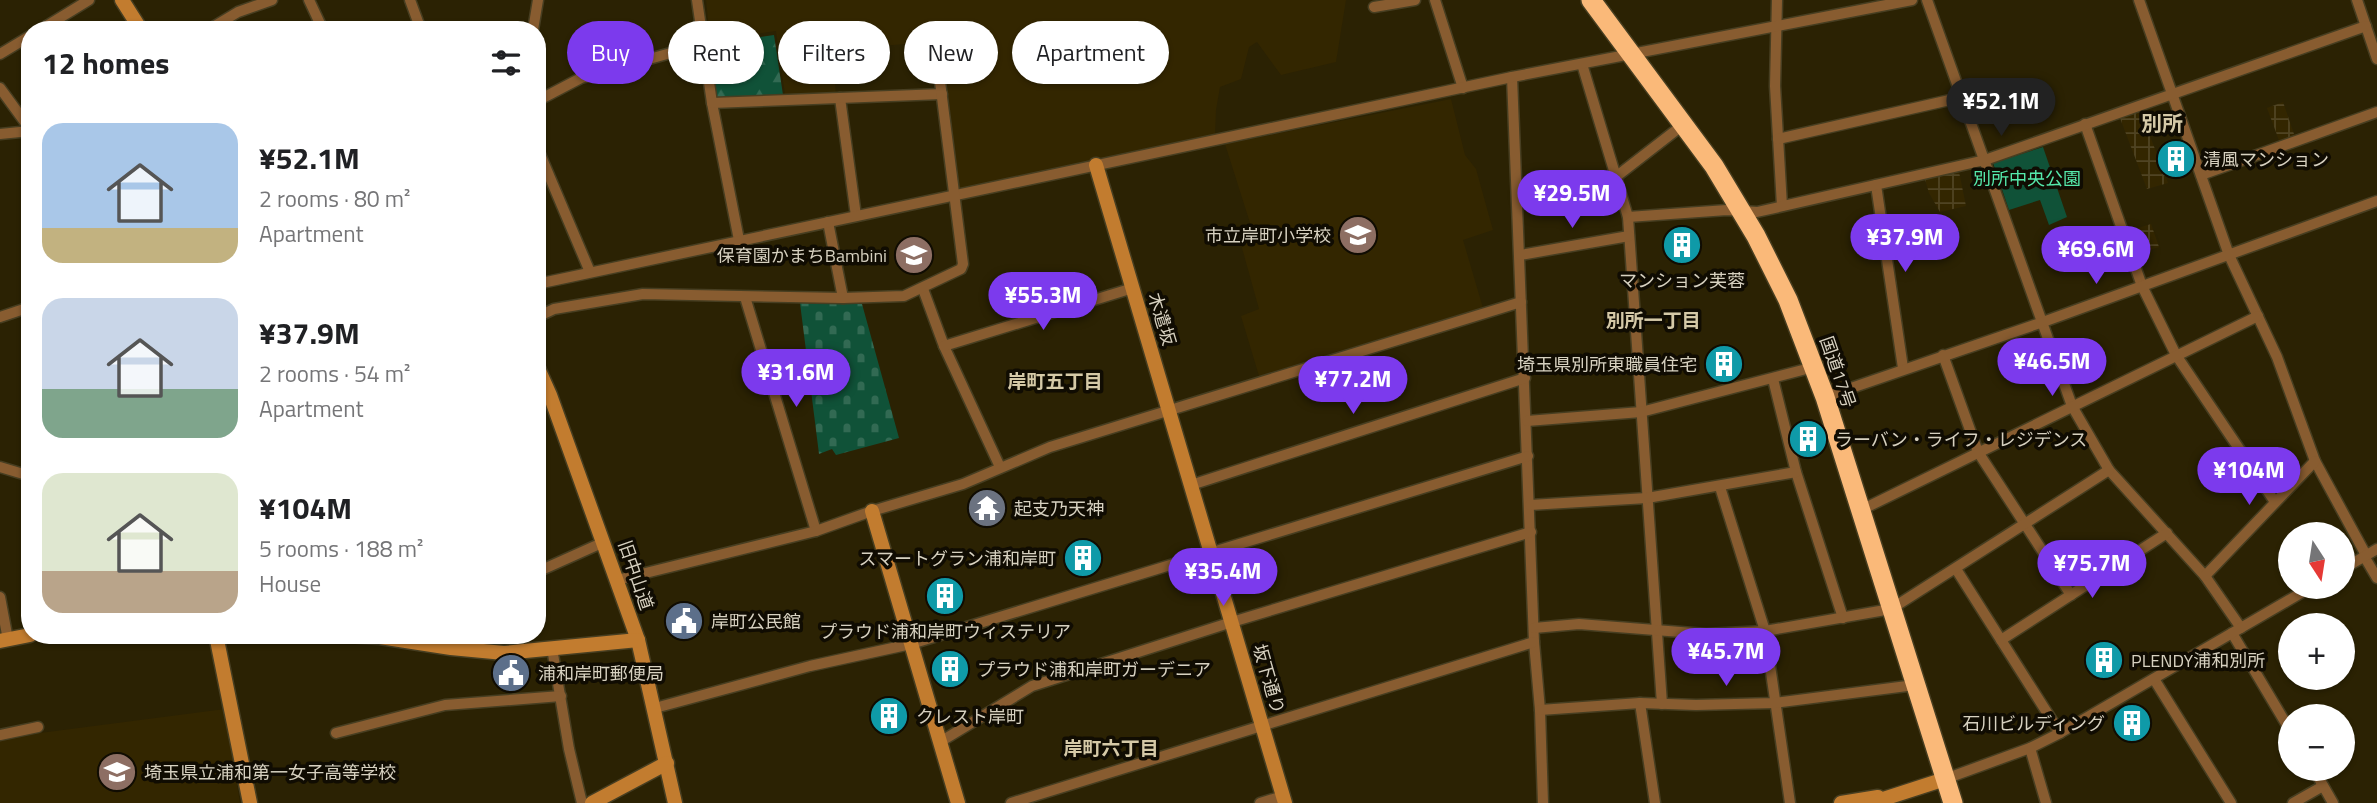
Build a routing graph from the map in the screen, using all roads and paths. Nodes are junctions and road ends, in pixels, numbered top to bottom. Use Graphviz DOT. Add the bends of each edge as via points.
graph roads {
  1 [pos="89,0"];
  2 [pos="122,0"];
  3 [pos="233,0"];
  4 [pos="271,0"];
  5 [pos="309,0"];
  6 [pos="410,0"];
  7 [pos="538,0"];
  8 [pos="697,0"];
  9 [pos="1415,0"];
  10 [pos="1436,0"];
  11 [pos="1591,0"];
  12 [pos="1777,0"];
  13 [pos="1912,0"];
  14 [pos="1927,0"];
  15 [pos="2139,0"];
  16 [pos="2357,0"];
  17 [pos="1374,7"];
  18 [pos="238,12"];
  19 [pos="55,21"];
  20 [pos="135,21"];
  21 [pos="223,21"];
  22 [pos="319,21"];
  23 [pos="418,21"];
  24 [pos="534,21"];
  25 [pos="700,21"];
  26 [pos="1776,26"];
  27 [pos="2366,26"];
  28 [pos="21,41"];
  29 [pos="0,54"];
  30 [pos="668,54"];
  31 [pos="1630,54"];
  32 [pos="2377,59"];
  33 [pos="1582,64"];
  34 [pos="1512,77"];
  35 [pos="709,84"];
  36 [pos="941,84"];
  37 [pos="0,88"];
  38 [pos="1463,88"];
  39 [pos="2171,93"];
  40 [pos="942,94"];
  41 [pos="546,96"];
  42 [pos="1963,97"];
  43 [pos="840,98"];
  44 [pos="712,103"];
  45 [pos="2377,112"];
  46 [pos="21,117"];
  47 [pos="1684,124"];
  48 [pos="2085,124"];
  49 [pos="21,131"];
  50 [pos="0,134"];
  51 [pos="1778,139"];
  52 [pos="1985,160"];
  53 [pos="1096,165"];
  54 [pos="546,168"];
  55 [pos="2201,174"];
  56 [pos="1617,176"];
  57 [pos="1876,185"];
  58 [pos="955,196"];
  59 [pos="2377,201"];
  60 [pos="1782,206"];
  61 [pos="1741,211"];
  62 [pos="856,216"];
  63 [pos="1628,217"];
  64 [pos="828,222"];
  65 [pos="1629,236"];
  66 [pos="739,240"];
  67 [pos="2229,254"];
  68 [pos="1520,255"];
  69 [pos="590,272"];
  70 [pos="546,282"];
  71 [pos="2142,286"];
  72 [pos="1133,288"];
  73 [pos="923,289"];
  74 [pos="746,297"];
  75 [pos="844,298"];
  76 [pos="1521,302"];
  77 [pos="21,310"];
  78 [pos="546,313"];
  79 [pos="2258,316"];
  80 [pos="0,317"];
  81 [pos="2043,322"];
  82 [pos="944,346"];
  83 [pos="1943,355"];
  84 [pos="2176,355"];
  85 [pos="1814,368"];
  86 [pos="1903,368"];
  87 [pos="1525,378"];
  88 [pos="1773,379"];
  89 [pos="546,386"];
  90 [pos="1825,397"];
  91 [pos="2072,406"];
  92 [pos="1169,411"];
  93 [pos="1641,412"];
  94 [pos="1527,421"];
  95 [pos="1978,452"];
  96 [pos="1528,457"];
  97 [pos="2315,461"];
  98 [pos="0,467"];
  99 [pos="1000,467"];
  100 [pos="2109,470"];
  101 [pos="1796,472"];
  102 [pos="21,473"];
  103 [pos="1191,485"];
  104 [pos="1720,487"];
  105 [pos="1647,498"];
  106 [pos="2275,502"];
  107 [pos="1530,505"];
  108 [pos="1861,510"];
  109 [pos="872,511"];
  110 [pos="2025,525"];
  111 [pos="816,531"];
  112 [pos="1531,532"];
  113 [pos="2167,533"];
  114 [pos="604,542"];
  115 [pos="2377,549"];
  116 [pos="1212,554"];
  117 [pos="2365,556"];
  118 [pos="2356,561"];
  119 [pos="546,568"];
  120 [pos="1956,569"];
  121 [pos="2205,576"];
  122 [pos="2377,578"];
  123 [pos="617,580"];
  124 [pos="2071,595"];
  125 [pos="0,597"];
  126 [pos="2291,599"];
  127 [pos="1891,608"];
  128 [pos="1843,618"];
  129 [pos="1232,622"];
  130 [pos="1534,628"];
  131 [pos="1658,629"];
  132 [pos="1765,631"];
  133 [pos="2236,631"];
  134 [pos="4,640"];
  135 [pos="638,640"];
  136 [pos="2001,640"];
  137 [pos="1534,642"];
  138 [pos="218,644"];
  139 [pos="427,644"];
  140 [pos="911,645"];
  141 [pos="552,648"];
  142 [pos="2154,679"];
  143 [pos="1915,685"];
  144 [pos="561,695"];
  145 [pos="1640,703"];
  146 [pos="1774,703"];
  147 [pos="1662,704"];
  148 [pos="655,708"];
  149 [pos="2278,708"];
  150 [pos="1540,710"];
  151 [pos="1262,724"];
  152 [pos="38,727"];
  153 [pos="336,733"];
  154 [pos="2060,733"];
  155 [pos="0,735"];
  156 [pos="940,742"];
  157 [pos="2030,748"];
  158 [pos="667,763"];
  159 [pos="1945,779"];
  160 [pos="2320,781"];
  161 [pos="2323,786"];
  162 [pos="1902,798"];
  163 [pos="1284,800"];
  164 [pos="250,803"];
  165 [pos="582,803"];
  166 [pos="592,803"];
  167 [pos="675,803"];
  168 [pos="958,803"];
  169 [pos="1011,803"];
  170 [pos="1259,803"];
  171 [pos="1543,803"];
  172 [pos="1655,803"];
  173 [pos="1790,803"];
  174 [pos="1842,803"];
  175 [pos="1871,803"];
  176 [pos="1953,803"];
  177 [pos="2046,803"];
  178 [pos="2231,803"];
  179 [pos="2293,803"];
  180 [pos="2333,803"];
  1 -- 19 [label="street"];
  2 -- 20 [label="street"];
  3 -- 18 [label="street"];
  4 -- 18 [label="street"];
  5 -- 22 [label="street"];
  6 -- 23 [label="street"];
  7 -- 24 [label="street"];
  8 -- 25 [label="street"];
  9 -- 17 [label="street"];
  10 -- 38 [label="street"];
  11 -- 31 [label="highway, 国道17号"];
  12 -- 26 [label="street"];
  13 -- 26 [label="street"];
  14 -- 42 [label="street"];
  15 -- 39 [label="street"];
  16 -- 27 [label="street"];
  18 -- 21 [label="street"];
  26 -- 31 [label="street"];
  26 -- 51 [label="street"];
  27 -- 32 [label="street"];
  27 -- 39 [label="street"];
  28 -- 29 [label="street"];
  30 -- 41 [label="street" via="581,78"];
  31 -- 33 [label="street"];
  31 -- 47 [label="highway, 国道17号"];
  33 -- 34 [label="street"];
  33 -- 56 [label="street"];
  34 -- 38 [label="street"];
  34 -- 68 [label="street"];
  35 -- 44 [label="street"];
  36 -- 40 [label="street"];
  37 -- 46 [label="street"];
  38 -- 53 [label="street"];
  39 -- 48 [label="street"];
  39 -- 55 [label="street"];
  40 -- 43 [label="street"];
  40 -- 58 [label="street"];
  42 -- 51 [label="street"];
  42 -- 52 [label="street"];
  43 -- 44 [label="street"];
  43 -- 62 [label="street"];
  44 -- 66 [label="street"];
  45 -- 55 [label="street"];
  47 -- 56 [label="street"];
  47 -- 61 [label="highway, 国道17号"];
  48 -- 52 [label="street"];
  48 -- 71 [label="street"];
  49 -- 50 [label="street"];
  51 -- 60 [label="street"];
  52 -- 57 [label="street"];
  52 -- 81 [label="street"];
  53 -- 58 [label="street"];
  53 -- 72 [label="street, 木遣坂"];
  54 -- 69 [label="street"];
  55 -- 67 [label="street"];
  56 -- 63 [label="street"];
  57 -- 60 [label="street"];
  57 -- 86 [label="street"];
  58 -- 62 [label="street"];
  58 -- 73 [label="street" via="963,264"];
  59 -- 67 [label="street"];
  60 -- 61 [label="street"];
  61 -- 63 [label="street"];
  61 -- 85 [label="highway, 国道17号" via="1788,300"];
  62 -- 64 [label="street"];
  63 -- 65 [label="street"];
  64 -- 66 [label="street"];
  64 -- 75 [label="street"];
  65 -- 68 [label="street"];
  65 -- 93 [label="street"];
  66 -- 69 [label="street"];
  67 -- 71 [label="street"];
  67 -- 79 [label="street"];
  68 -- 76 [label="street"];
  69 -- 70 [label="street"];
  71 -- 81 [label="street"];
  71 -- 84 [label="street"];
  72 -- 82 [label="street"];
  72 -- 92 [label="street, 木遣坂"];
  73 -- 75 [label="street" via="904,296"];
  73 -- 82 [label="street"];
  74 -- 75 [label="street"];
  74 -- 78 [label="street" via="643,294"];
  74 -- 111 [label="street"];
  76 -- 87 [label="street"];
  76 -- 92 [label="street"];
  77 -- 80 [label="street"];
  79 -- 84 [label="street"];
  79 -- 97 [label="street"];
  81 -- 83 [label="street"];
  81 -- 91 [label="street"];
  82 -- 99 [label="street"];
  83 -- 86 [label="street"];
  83 -- 95 [label="street"];
  84 -- 91 [label="street"];
  84 -- 106 [label="street"];
  85 -- 88 [label="street"];
  85 -- 90 [label="highway, 国道17号"];
  86 -- 90 [label="street"];
  87 -- 94 [label="street"];
  87 -- 103 [label="street"];
  88 -- 93 [label="street"];
  88 -- 101 [label="street"];
  89 -- 114 [label="street, 旧中山道"];
  90 -- 108 [label="highway, 国道17号"];
  91 -- 95 [label="street"];
  91 -- 100 [label="street"];
  92 -- 99 [label="street"];
  92 -- 103 [label="street, 木遣坂"];
  93 -- 94 [label="street"];
  93 -- 105 [label="street"];
  94 -- 96 [label="street"];
  95 -- 108 [label="street"];
  95 -- 110 [label="street"];
  96 -- 107 [label="street"];
  96 -- 116 [label="street"];
  97 -- 106 [label="street"];
  97 -- 117 [label="street"];
  98 -- 102 [label="street"];
  99 -- 109 [label="street" via="963,484"];
  100 -- 110 [label="street"];
  100 -- 113 [label="street"];
  101 -- 104 [label="street"];
  101 -- 128 [label="street"];
  103 -- 116 [label="street, 坂下通り"];
  104 -- 105 [label="street"];
  104 -- 132 [label="street"];
  105 -- 107 [label="street"];
  105 -- 131 [label="street"];
  106 -- 121 [label="street"];
  107 -- 112 [label="street"];
  108 -- 127 [label="highway, 国道17号"];
  109 -- 111 [label="street"];
  109 -- 140 [label="street"];
  110 -- 120 [label="street"];
  110 -- 124 [label="street"];
  111 -- 123 [label="street"];
  112 -- 129 [label="street"];
  112 -- 130 [label="street"];
  113 -- 121 [label="street"];
  113 -- 124 [label="street"];
  114 -- 119 [label="street"];
  114 -- 123 [label="street, 旧中山道"];
  115 -- 117 [label="street"];
  116 -- 129 [label="street, 坂下通り"];
  116 -- 140 [label="street"];
  117 -- 118 [label="street"];
  117 -- 122 [label="street"];
  120 -- 127 [label="street"];
  120 -- 136 [label="street"];
  121 -- 133 [label="street"];
  123 -- 135 [label="street, 旧中山道"];
  124 -- 136 [label="street"];
  125 -- 134 [label="street"];
  126 -- 133 [label="street"];
  127 -- 128 [label="street"];
  127 -- 143 [label="highway, 国道17号"];
  128 -- 132 [label="street"];
  129 -- 151 [label="street, 坂下通り"];
  129 -- 156 [label="street" via="1032,686"];
  130 -- 131 [label="street" via="1579,624"];
  130 -- 137 [label="street"];
  131 -- 132 [label="street" via="1706,634"];
  131 -- 147 [label="street"];
  132 -- 146 [label="street"];
  133 -- 142 [label="street"];
  133 -- 149 [label="street"];
  135 -- 141 [label="street"];
  135 -- 148 [label="street, 旧中山道"];
  136 -- 154 [label="street"];
  137 -- 150 [label="street"];
  137 -- 151 [label="street"];
  138 -- 164 [label="street"];
  139 -- 141 [label="street" via="504,653"];
  140 -- 148 [label="street" via="810,666"];
  140 -- 156 [label="street"];
  141 -- 144 [label="street"];
  142 -- 154 [label="street"];
  142 -- 178 [label="street"];
  143 -- 146 [label="street"];
  143 -- 159 [label="highway, 国道17号"];
  144 -- 153 [label="street" via="445,705"];
  144 -- 165 [label="street"];
  145 -- 147 [label="street"];
  145 -- 150 [label="street"];
  145 -- 172 [label="street"];
  146 -- 147 [label="street"];
  146 -- 173 [label="street"];
  148 -- 158 [label="street, 旧中山道"];
  150 -- 171 [label="street"];
  151 -- 163 [label="street, 坂下通り"];
  151 -- 169 [label="street"];
  152 -- 155 [label="street"];
  154 -- 157 [label="street"];
  156 -- 168 [label="street"];
  157 -- 159 [label="street"];
  157 -- 177 [label="street"];
  158 -- 166 [label="street"];
  158 -- 167 [label="street, 旧中山道"];
  159 -- 162 [label="street"];
  159 -- 176 [label="highway, 国道17号"];
  160 -- 161 [label="street"];
  161 -- 179 [label="street"];
  161 -- 180 [label="street"];
  162 -- 174 [label="street"];
  162 -- 175 [label="street"];
  163 -- 170 [label="street"];
}
